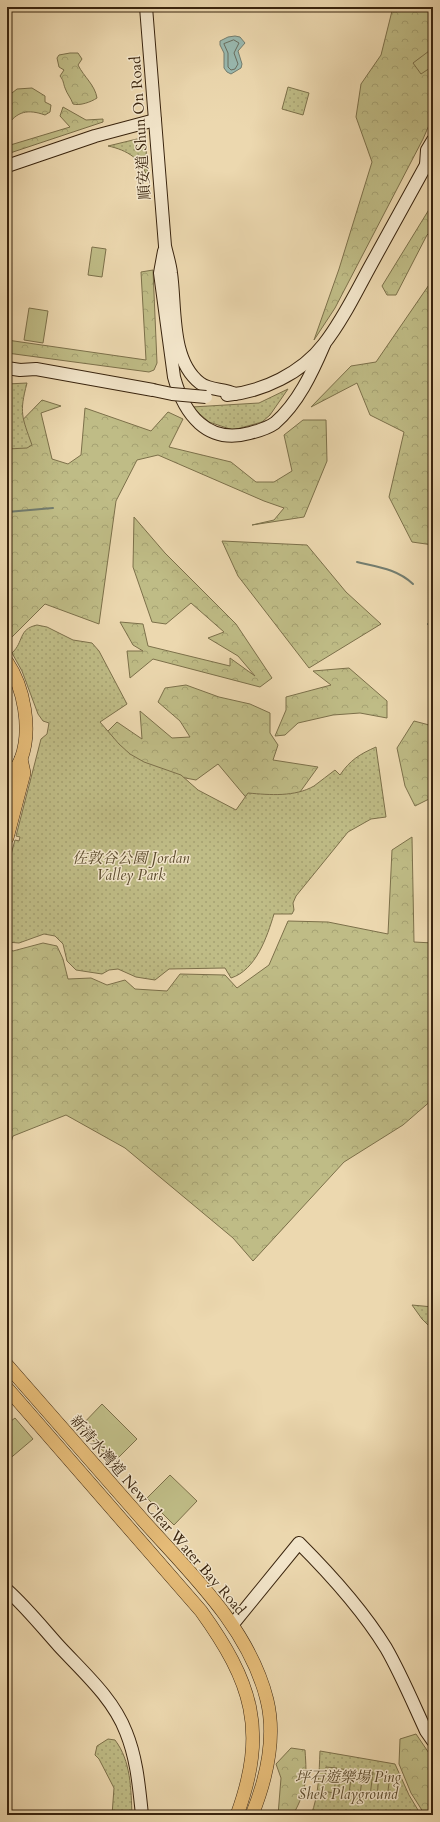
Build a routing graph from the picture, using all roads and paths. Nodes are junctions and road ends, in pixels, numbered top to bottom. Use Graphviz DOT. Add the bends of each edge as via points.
graph roads {
  1 [pos="146,7"];
  2 [pos="155,120"];
  3 [pos="433,140"];
  4 [pos="430,161"];
  5 [pos="7,166"];
  6 [pos="165,246"];
  7 [pos="324,345"];
  8 [pos="7,360"];
  9 [pos="7,368"];
  10 [pos="36,369"];
  11 [pos="235,394"];
  12 [pos="7,662"];
  13 [pos="21,759"];
  14 [pos="7,800"];
  15 [pos="7,835"];
  16 [pos="7,1365"];
  17 [pos="7,1388"];
  18 [pos="7,1590"];
  19 [pos="233,1624"];
  20 [pos="224,1644"];
  21 [pos="429,1729"];
  22 [pos="433,1742"];
  23 [pos="142,1815"];
  24 [pos="237,1815"];
  25 [pos="252,1815"];
  1 -- 2 [label="street, 順安道 Shun On Road"];
  2 -- 5 [label="street" via="95,136"];
  2 -- 6 [label="street, 順安道 Shun On Road"];
  3 -- 4 [label="street" via="427,150"];
  4 -- 7 [label="street"];
  6 -- 7 [label="street, 順安道 Shun On Road" via="160,273 174,377 185,407 196,422 216,433 230,435 244,435 274,423 299,395"];
  6 -- 11 [label="street, 順安道 Shun On Road" via="171,272 179,346 185,365 202,384"];
  7 -- 11 [label="street" via="283,378 248,392"];
  8 -- 10 [label="street" via="21,362"];
  9 -- 10 [label="street"];
  10 -- 11 [label="street, bridge" via="172,394 206,397"];
  12 -- 13 [label="main road" via="18,682 24,707 25,727"];
  13 -- 14 [label="main road" via="14,771"];
  13 -- 15 [label="main road" via="24,773"];
  16 -- 19 [label="main road, 新清水灣道 New Clear Water Bay Road"];
  17 -- 20 [label="main road, 新清水灣道 New Clear Water Bay Road" via="169,1572"];
  18 -- 23 [label="street" via="88,1677 120,1719 135,1760"];
  19 -- 20 [label="main road"];
  19 -- 21 [label="street" via="299,1543 346,1593 374,1630"];
  19 -- 25 [label="main road, 新清水灣道 New Clear Water Bay Road" via="260,1676 270,1725 263,1782"];
  20 -- 24 [label="main road, 新清水灣道 New Clear Water Bay Road" via="245,1688 253,1718 254,1733 248,1781"];
  21 -- 22 [label="street"];
}
